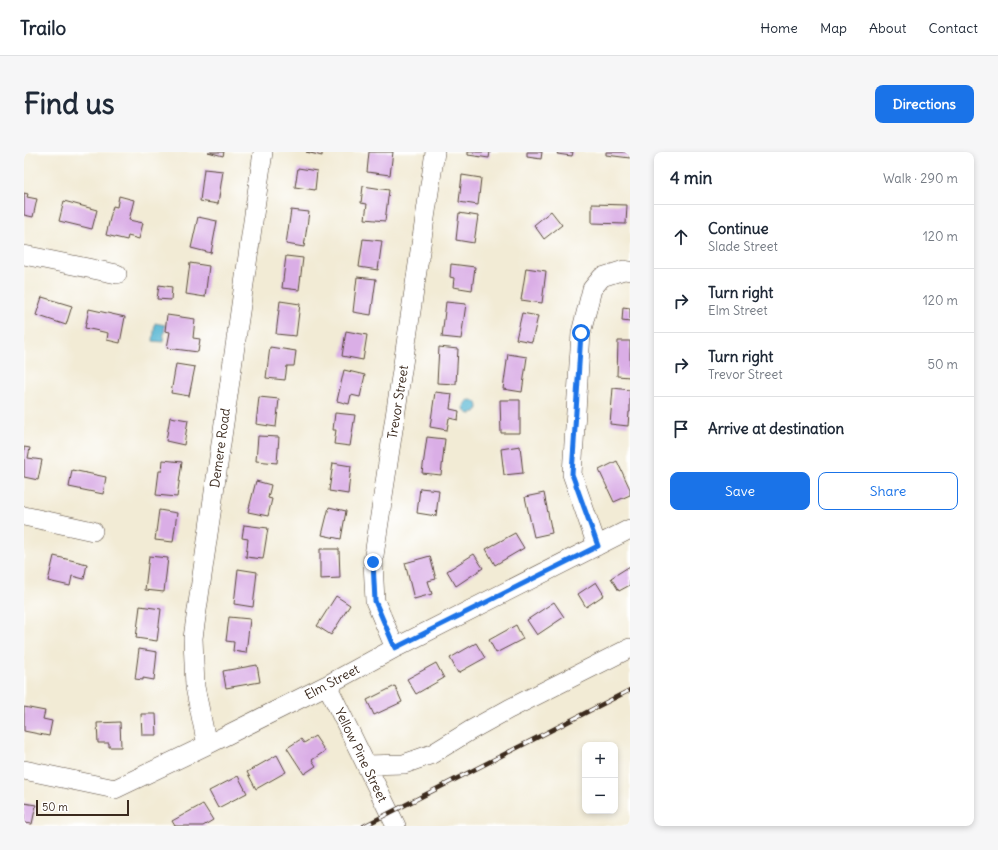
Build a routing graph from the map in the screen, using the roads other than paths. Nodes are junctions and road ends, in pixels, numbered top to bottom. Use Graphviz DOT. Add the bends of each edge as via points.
graph roads {
  1 [pos="263,152"];
  2 [pos="435,152"];
  3 [pos="24,255"];
  4 [pos="630,271"];
  5 [pos="117,274"];
  6 [pos="24,516"];
  7 [pos="630,529"];
  8 [pos="93,531"];
  9 [pos="598,546"];
  10 [pos="395,648"];
  11 [pos="630,648"];
  12 [pos="327,685"];
  13 [pos="207,745"];
  14 [pos="366,765"];
  15 [pos="24,770"];
  16 [pos="396,826"];
  1 -- 13 [label="street, Demere Road" via="193,638 195,686"];
  2 -- 10 [label="street, Trevor Street" via="373,562 375,601"];
  3 -- 5 [label="street"];
  4 -- 9 [label="street" via="624,270 602,277 592,289 581,333 572,474"];
  6 -- 8 [label="street"];
  7 -- 9 [label="street, Elm Street"];
  9 -- 10 [label="street, Elm Street"];
  10 -- 12 [label="street, Elm Street"];
  11 -- 14 [label="street" via="509,709 432,754 404,764"];
  12 -- 13 [label="street, Elm Street"];
  12 -- 14 [label="street, Yellow Pine Street"];
  13 -- 15 [label="street, Elm Street" via="115,789"];
  14 -- 16 [label="street, Yellow Pine Street"];
}
